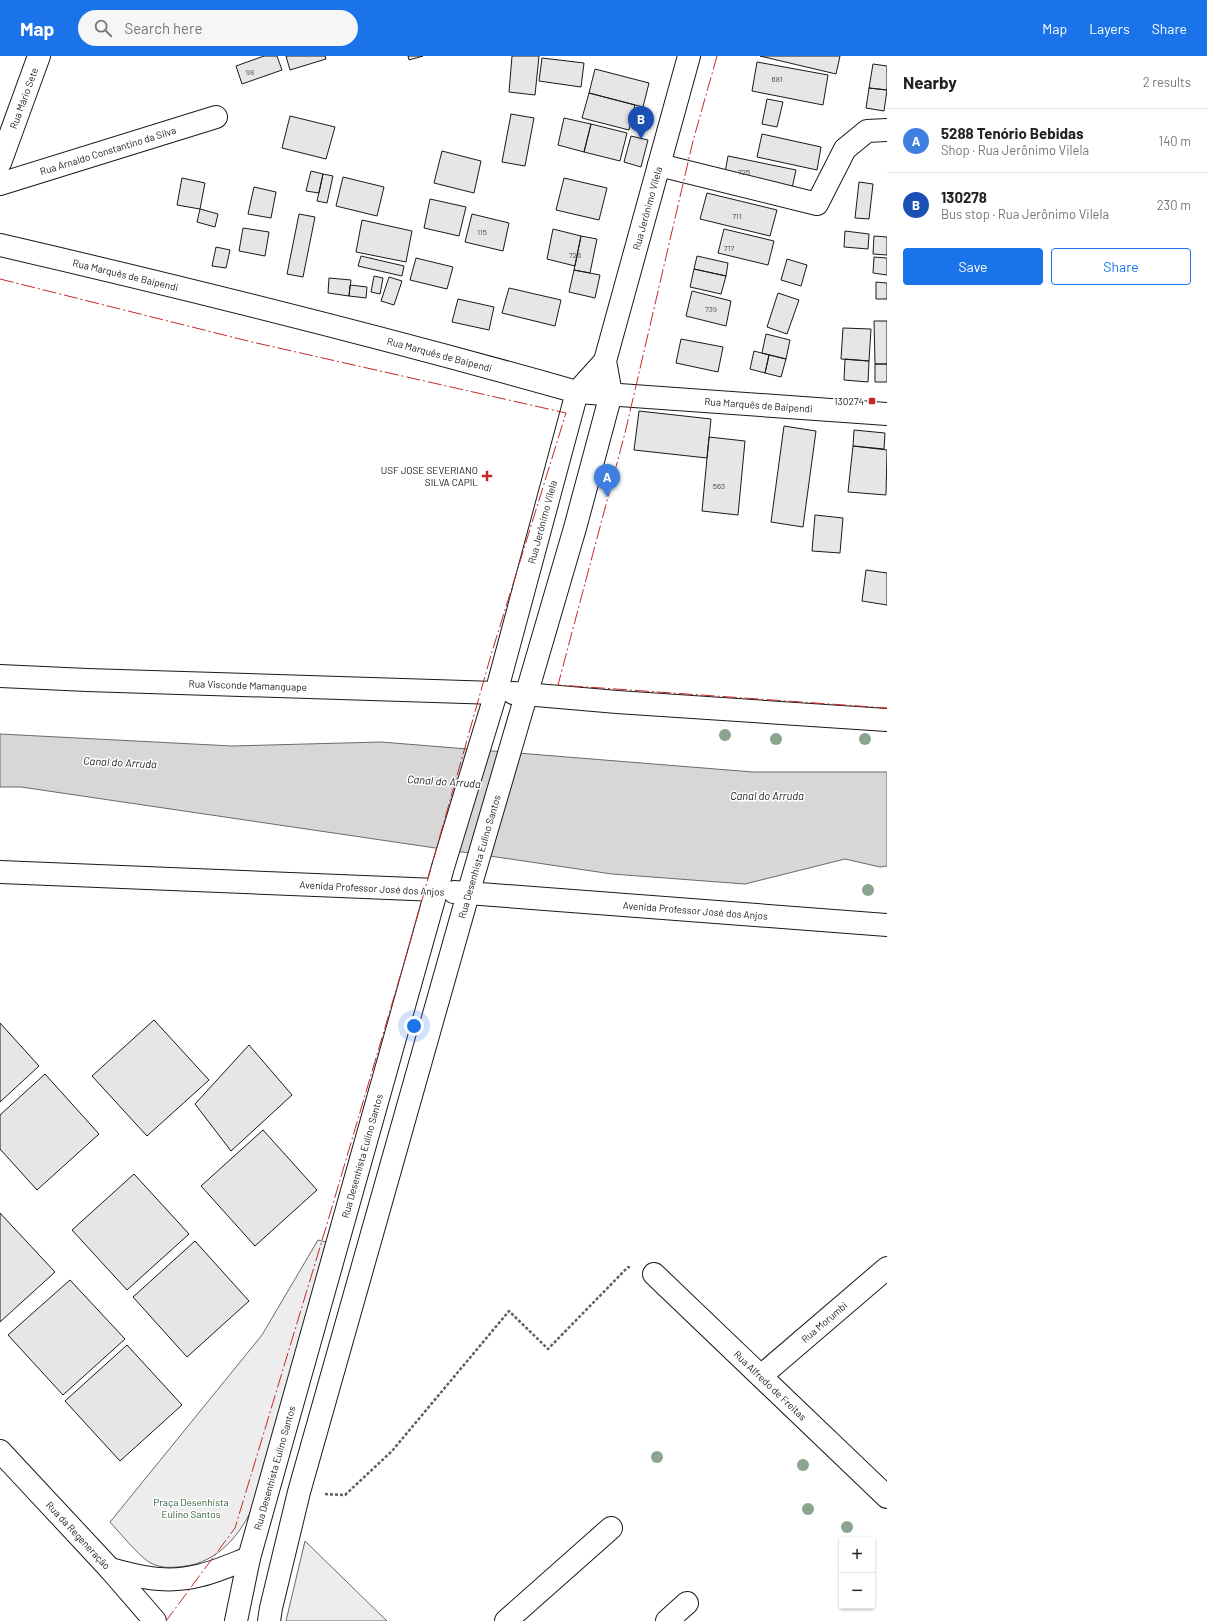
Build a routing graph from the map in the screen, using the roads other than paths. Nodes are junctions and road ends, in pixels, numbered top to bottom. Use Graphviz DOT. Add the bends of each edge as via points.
graph roads {
  1 [pos="39,56"];
  2 [pos="690,56"];
  3 [pos="216,117"];
  4 [pos="887,130"];
  5 [pos="0,163"];
  6 [pos="659,165"];
  7 [pos="0,184"];
  8 [pos="0,245"];
  9 [pos="605,361"];
  10 [pos="577,392"];
  11 [pos="611,394"];
  12 [pos="887,414"];
  13 [pos="0,676"];
  14 [pos="496,693"];
  15 [pos="527,694"];
  16 [pos="887,720"];
  17 [pos="0,872"];
  18 [pos="437,890"];
  19 [pos="468,894"];
  20 [pos="887,925"];
  21 [pos="887,1268"];
  22 [pos="654,1274"];
  23 [pos="760,1376"];
  24 [pos="0,1452"];
  25 [pos="887,1497"];
  26 [pos="611,1528"];
  27 [pos="249,1558"];
  28 [pos="110,1569"];
  29 [pos="687,1603"];
  30 [pos="155,1621"];
  31 [pos="236,1621"];
  32 [pos="269,1621"];
  33 [pos="506,1621"];
  34 [pos="667,1621"];
  1 -- 5 [label="main road, Rua Mário Sete"];
  2 -- 6 [label="main road, Rua Jerônimo Vilela"];
  3 -- 7 [label="main road, Rua Arnaldo Constantino da Silva"];
  4 -- 6 [label="main road" via="867,131 845,149 817,204"];
  6 -- 9 [label="main road, Rua Jerônimo Vilela"];
  8 -- 10 [label="main road, Rua Marquês de Baipendi" via="144,278 438,353"];
  9 -- 10 [label="main road, Rua Jerônimo Vilela"];
  9 -- 11 [label="main road, Rua Jerônimo Vilela"];
  10 -- 11 [label="main road, Rua Marquês de Baipendi"];
  10 -- 14 [label="main road, Rua Jerônimo Vilela"];
  11 -- 12 [label="main road, Rua Marquês de Baipendi"];
  11 -- 15 [label="main road, Rua Jerônimo Vilela"];
  13 -- 14 [label="main road, Rua Visconde Mamanguape"];
  14 -- 15 [label="main road"];
  14 -- 18 [label="main road, Rua Desenhista Eulino Santos"];
  15 -- 16 [label="main road"];
  15 -- 19 [label="main road, Rua Desenhista Eulino Santos"];
  17 -- 18 [label="main road, Avenida Professor José dos Anjos"];
  18 -- 19 [label="main road, Avenida Professor José dos Anjos"];
  18 -- 27 [label="main road, Rua Desenhista Eulino Santos"];
  19 -- 20 [label="main road, Avenida Professor José dos Anjos"];
  19 -- 32 [label="main road, Rua Desenhista Eulino Santos" via="299,1492"];
  21 -- 23 [label="main road, Rua Morumbi"];
  22 -- 23 [label="main road, Rua Alfredo de Freitas"];
  23 -- 25 [label="main road, Rua Alfredo de Freitas"];
  24 -- 28 [label="main road, Rua da Regeneração"];
  26 -- 33 [label="main road"];
  27 -- 28 [label="main road" via="207,1574 188,1578 158,1579"];
  27 -- 31 [label="main road, Rua Desenhista Eulino Santos"];
  28 -- 30 [label="main road, Rua da Regeneração"];
  29 -- 34 [label="main road"];
}
